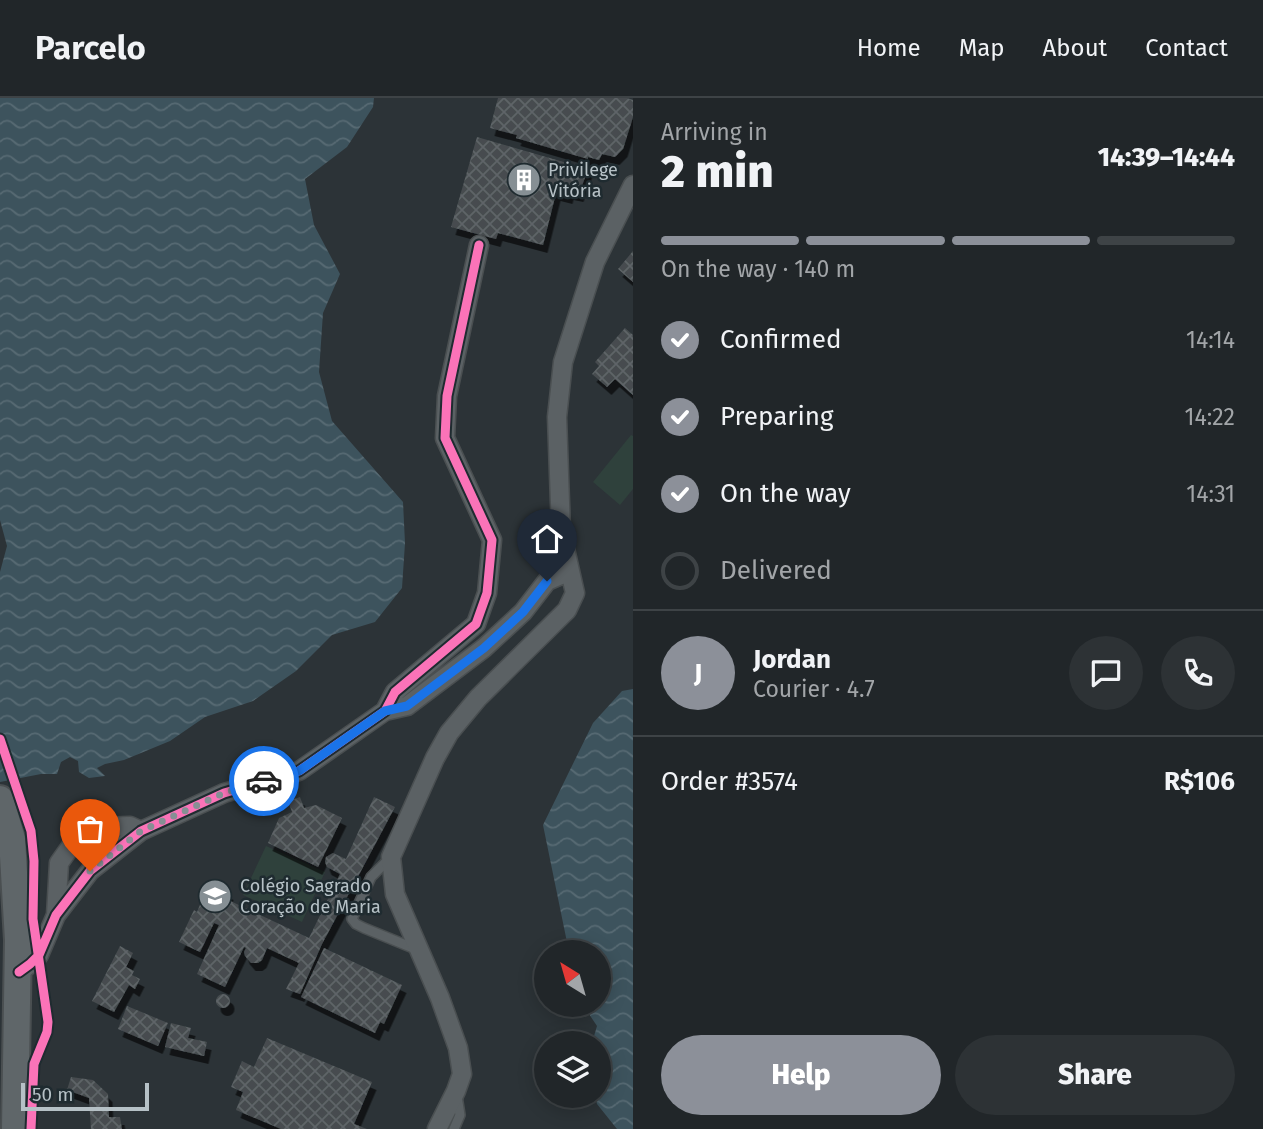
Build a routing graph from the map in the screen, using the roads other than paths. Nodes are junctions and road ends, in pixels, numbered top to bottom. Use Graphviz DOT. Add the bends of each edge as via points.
graph roads {
  1 [pos="633,185"];
  2 [pos="479,245"];
  3 [pos="570,571"];
  4 [pos="385,711"];
  5 [pos="1,803"];
  6 [pos="141,831"];
  7 [pos="391,857"];
  8 [pos="56,915"];
  9 [pos="420,951"];
  10 [pos="19,972"];
  11 [pos="456,1091"];
  12 [pos="15,1129"];
  13 [pos="437,1129"];
  14 [pos="454,1129"];
  1 -- 3 [label="street" via="595,262 563,362 557,429 561,531"];
  2 -- 4 [label="street" via="447,396 445,438 492,540 487,593 476,624 395,692"];
  3 -- 4 [label="street" via="547,581 523,612 484,648 407,706"];
  3 -- 7 [label="street" via="575,593 566,610 449,733"];
  4 -- 6 [label="street" via="299,771 224,793"];
  5 -- 10 [label="main road" via="12,839"];
  6 -- 8 [label="street" via="90,871"];
  6 -- 8 [label="street" via="99,827 76,839 59,863"];
  7 -- 9 [label="street" via="395,894"];
  7 -- 9 [label="lane" via="371,877 352,919"];
  8 -- 10 [label="street" via="39,955"];
  9 -- 11 [label="street" via="457,1048 462,1074"];
  10 -- 12 [label="main road"];
  11 -- 13 [label="street"];
  11 -- 14 [label="lane" via="460,1115"];
}
